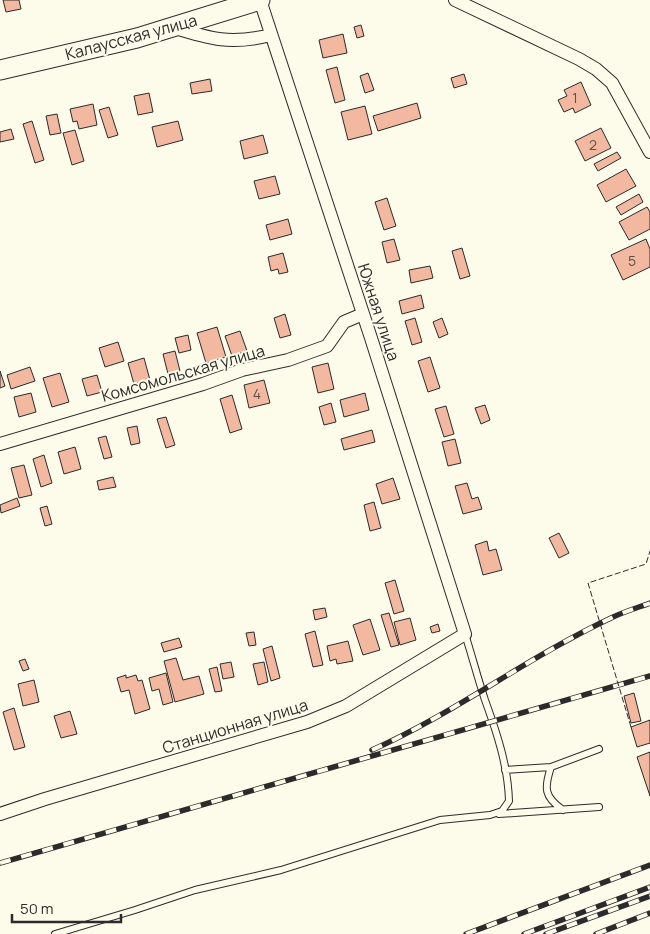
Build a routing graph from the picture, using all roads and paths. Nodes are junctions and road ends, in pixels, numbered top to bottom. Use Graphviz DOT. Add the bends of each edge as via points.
graph roads {
  1 [pos="260,0"];
  2 [pos="455,0"];
  3 [pos="172,27"];
  4 [pos="271,36"];
  5 [pos="0,70"];
  6 [pos="650,152"];
  7 [pos="363,314"];
  8 [pos="0,444"];
  9 [pos="465,634"];
  10 [pos="599,749"];
  11 [pos="551,767"];
  12 [pos="505,770"];
  13 [pos="599,807"];
  14 [pos="563,810"];
  15 [pos="0,814"];
  16 [pos="490,815"];
  17 [pos="55,934"];
  1 -- 3 [label="street, Калаусская улица"];
  1 -- 4 [label="street, Южная улица"];
  2 -- 6 [label="street" via="596,69 612,84"];
  3 -- 4 [label="street" via="228,41"];
  3 -- 5 [label="street, Калаусская улица"];
  4 -- 7 [label="street, Южная улица"];
  7 -- 8 [label="street, Комсомольская улица" via="344,322 327,346 312,352 242,370"];
  7 -- 9 [label="street, Южная улица"];
  9 -- 12 [label="lane" via="494,722"];
  9 -- 15 [label="street, Станционная улица" via="346,706 307,722"];
  10 -- 11 [label="lane"];
  11 -- 12 [label="lane"];
  11 -- 14 [label="lane" via="546,792 552,803"];
  12 -- 16 [label="lane" via="509,801 502,811"];
  13 -- 14 [label="lane"];
  14 -- 16 [label="lane"];
  16 -- 17 [label="lane" via="440,820 281,870 195,890"];
}
